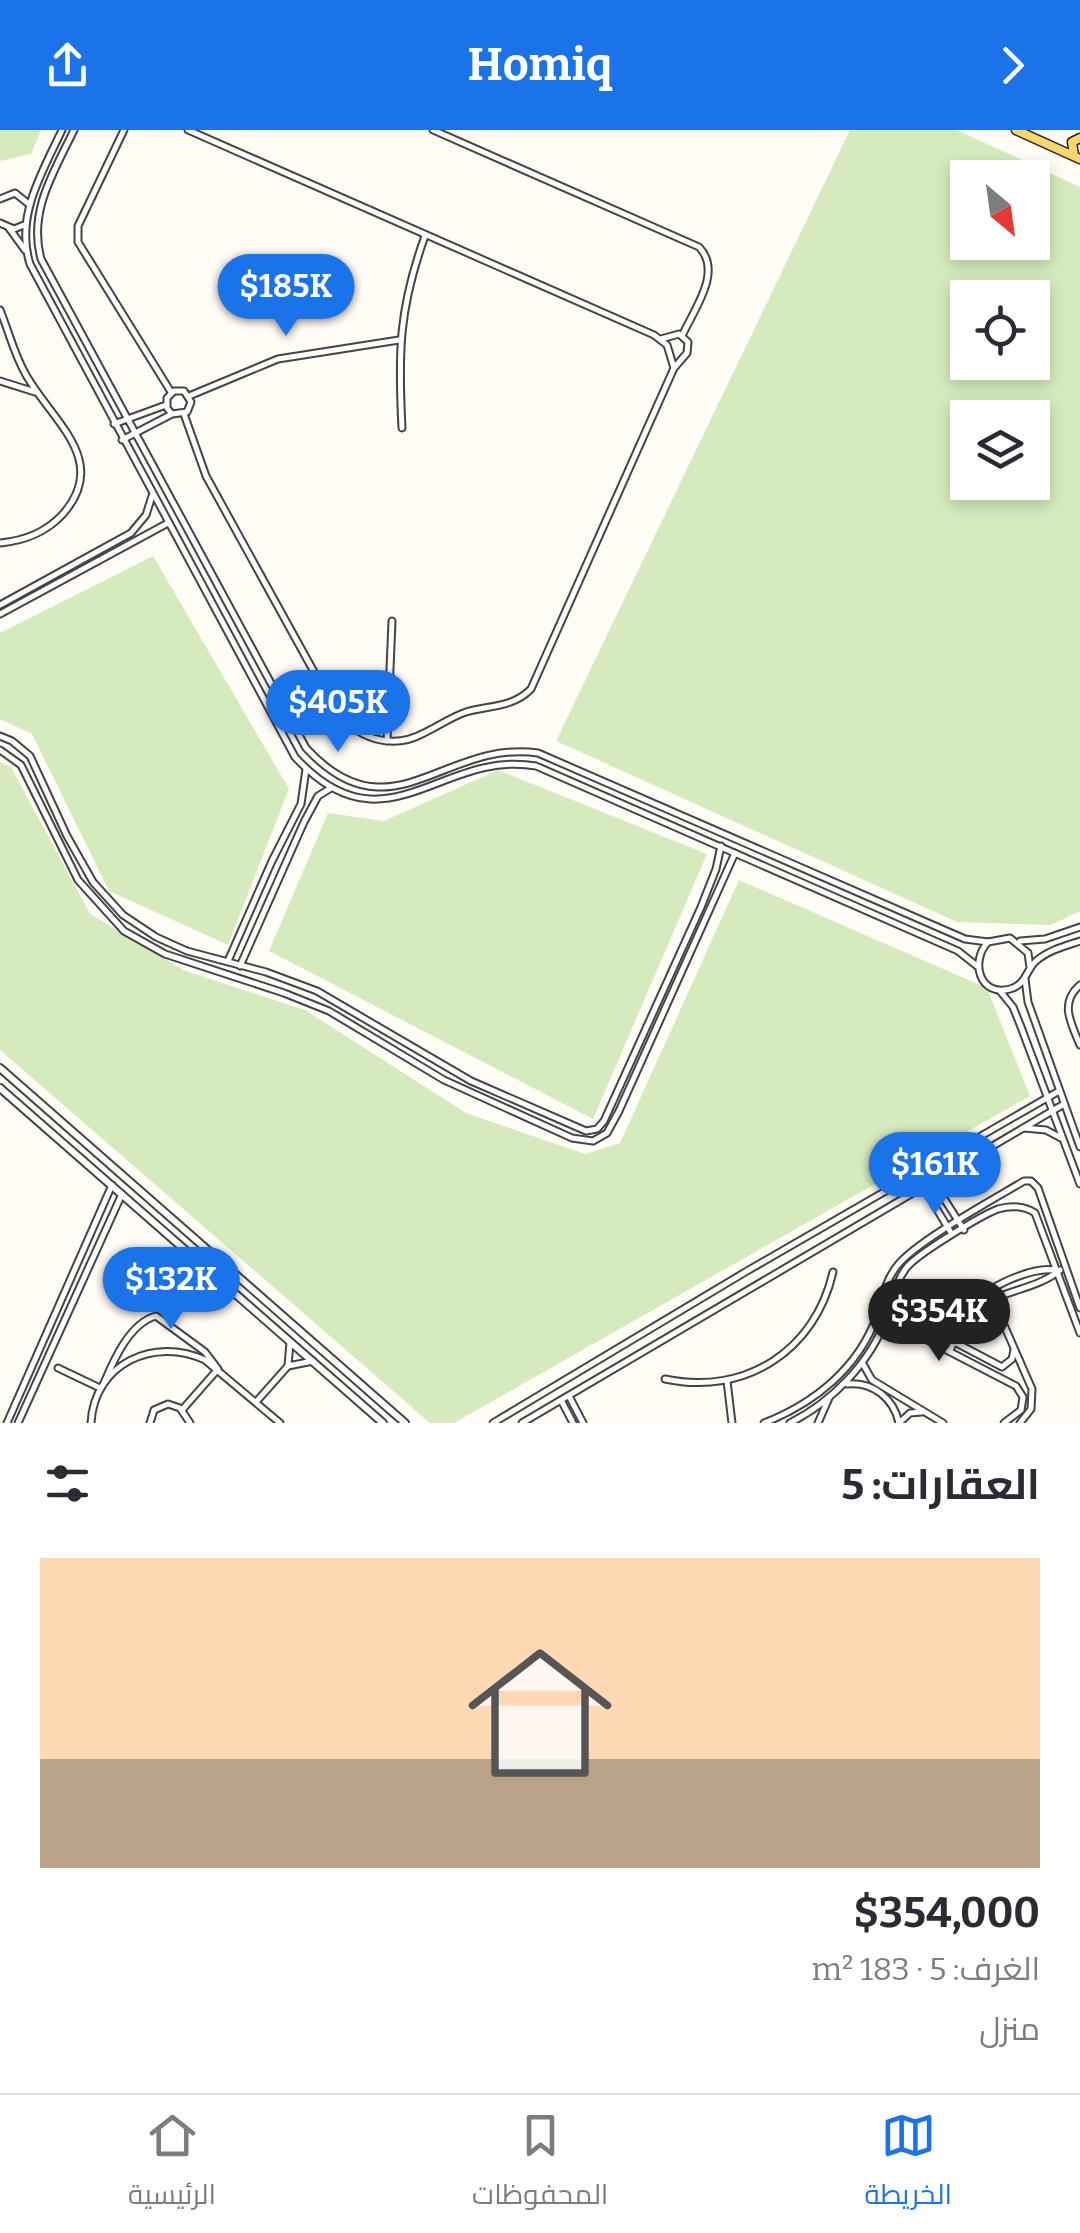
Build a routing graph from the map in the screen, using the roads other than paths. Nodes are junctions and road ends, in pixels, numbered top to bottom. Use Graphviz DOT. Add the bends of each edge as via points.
graph roads {
  1 [pos="62,130"];
  2 [pos="74,130"];
  3 [pos="124,130"];
  4 [pos="188,130"];
  5 [pos="434,130"];
  6 [pos="1016,130"];
  7 [pos="1072,130"];
  8 [pos="1044,131"];
  9 [pos="1080,136"];
  10 [pos="1036,139"];
  11 [pos="1077,157"];
  12 [pos="39,180"];
  13 [pos="0,189"];
  14 [pos="10,193"];
  15 [pos="20,194"];
  16 [pos="0,199"];
  17 [pos="30,204"];
  18 [pos="28,212"];
  19 [pos="38,214"];
  20 [pos="0,223"];
  21 [pos="25,225"];
  22 [pos="9,228"];
  23 [pos="425,236"];
  24 [pos="26,251"];
  25 [pos="0,310"];
  26 [pos="682,336"];
  27 [pos="662,339"];
  28 [pos="399,340"];
  29 [pos="674,368"];
  30 [pos="0,381"];
  31 [pos="171,392"];
  32 [pos="38,394"];
  33 [pos="189,396"];
  34 [pos="166,405"];
  35 [pos="172,414"];
  36 [pos="184,414"];
  37 [pos="129,420"];
  38 [pos="114,424"];
  39 [pos="402,428"];
  40 [pos="137,434"];
  41 [pos="122,440"];
  42 [pos="152,492"];
  43 [pos="168,522"];
  44 [pos="0,544"];
  45 [pos="0,605"];
  46 [pos="0,614"];
  47 [pos="392,621"];
  48 [pos="0,736"];
  49 [pos="387,742"];
  50 [pos="0,750"];
  51 [pos="306,769"];
  52 [pos="332,788"];
  53 [pos="721,846"];
  54 [pos="735,853"];
  55 [pos="1080,926"];
  56 [pos="1018,941"];
  57 [pos="1080,941"];
  58 [pos="988,942"];
  59 [pos="228,961"];
  60 [pos="240,966"];
  61 [pos="977,966"];
  62 [pos="1030,968"];
  63 [pos="1025,979"];
  64 [pos="1080,985"];
  65 [pos="998,990"];
  66 [pos="1080,1045"];
  67 [pos="0,1068"];
  68 [pos="0,1088"];
  69 [pos="1059,1091"];
  70 [pos="1047,1097"];
  71 [pos="1064,1104"];
  72 [pos="1052,1110"];
  73 [pos="1016,1130"];
  74 [pos="1063,1140"];
  75 [pos="1080,1147"];
  76 [pos="1080,1184"];
  77 [pos="112,1185"];
  78 [pos="122,1194"];
  79 [pos="1041,1202"];
  80 [pos="1029,1209"];
  81 [pos="960,1222"];
  82 [pos="949,1229"];
  83 [pos="964,1230"];
  84 [pos="954,1236"];
  85 [pos="1062,1269"];
  86 [pos="833,1272"];
  87 [pos="994,1300"];
  88 [pos="890,1305"];
  89 [pos="880,1307"];
  90 [pos="1080,1308"];
  91 [pos="877,1315"];
  92 [pos="1078,1317"];
  93 [pos="884,1322"];
  94 [pos="950,1326"];
  95 [pos="1080,1332"];
  96 [pos="945,1338"];
  97 [pos="290,1341"];
  98 [pos="954,1342"];
  99 [pos="942,1346"];
  100 [pos="1014,1347"];
  101 [pos="950,1350"];
  102 [pos="312,1361"];
  103 [pos="862,1362"];
  104 [pos="288,1366"];
  105 [pos="58,1368"];
  106 [pos="993,1368"];
  107 [pos="218,1369"];
  108 [pos="665,1379"];
  109 [pos="727,1381"];
  110 [pos="843,1385"];
  111 [pos="102,1387"];
  112 [pos="569,1396"];
  113 [pos="829,1397"];
  114 [pos="562,1400"];
  115 [pos="256,1402"];
  116 [pos="182,1410"];
  117 [pos="924,1412"];
  118 [pos="7,1423"];
  119 [pos="18,1423"];
  120 [pos="91,1423"];
  121 [pos="150,1423"];
  122 [pos="190,1423"];
  123 [pos="280,1423"];
  124 [pos="383,1423"];
  125 [pos="404,1423"];
  126 [pos="493,1423"];
  127 [pos="522,1423"];
  128 [pos="574,1423"];
  129 [pos="583,1423"];
  130 [pos="732,1423"];
  131 [pos="764,1423"];
  132 [pos="790,1423"];
  133 [pos="818,1423"];
  134 [pos="899,1423"];
  135 [pos="943,1423"];
  136 [pos="1004,1423"];
  137 [pos="1020,1423"];
  1 -- 12 [label="street"];
  2 -- 19 [label="street"];
  3 -- 31 [label="street" via="78,226 78,242"];
  4 -- 23 [label="street"];
  5 -- 26 [label="street" via="699,247 710,268"];
  6 -- 10 [label="main road"];
  7 -- 9 [label="main road"];
  8 -- 10 [label="main road"];
  9 -- 11 [label="main road" via="1072,142"];
  10 -- 11 [label="main road"];
  12 -- 15 [label="street"];
  12 -- 17 [label="street"];
  13 -- 14 [label="street"];
  14 -- 15 [label="street"];
  14 -- 16 [label="street"];
  15 -- 17 [label="street"];
  17 -- 18 [label="street"];
  18 -- 19 [label="street"];
  18 -- 21 [label="street"];
  19 -- 37 [label="street" via="46,270"];
  20 -- 22 [label="street"];
  21 -- 22 [label="street"];
  21 -- 24 [label="street"];
  22 -- 24 [label="street"];
  23 -- 27 [label="street"];
  23 -- 28 [label="street"];
  24 -- 38 [label="street"];
  25 -- 32 [label="street"];
  26 -- 27 [label="street"];
  26 -- 29 [label="street" via="688,350"];
  27 -- 29 [label="street"];
  28 -- 33 [label="street" via="278,359"];
  28 -- 39 [label="street"];
  29 -- 49 [label="street" via="531,689 508,704"];
  30 -- 32 [label="street"];
  31 -- 33 [label="street"];
  31 -- 34 [label="street"];
  32 -- 44 [label="street" via="75,446 80,489 47,528"];
  33 -- 36 [label="street"];
  34 -- 35 [label="street"];
  34 -- 37 [label="street"];
  35 -- 36 [label="street"];
  35 -- 40 [label="street"];
  36 -- 49 [label="street" via="206,476 334,710 359,733"];
  37 -- 38 [label="street"];
  37 -- 40 [label="street"];
  38 -- 41 [label="street"];
  40 -- 41 [label="street"];
  40 -- 58 [label="street" via="306,748 336,775 396,788 484,754 538,753 965,938"];
  41 -- 42 [label="street"];
  42 -- 43 [label="street"];
  42 -- 45 [label="street" via="131,534"];
  43 -- 46 [label="street"];
  43 -- 51 [label="street"];
  47 -- 49 [label="street"];
  48 -- 59 [label="street" via="30,756 92,882 123,915 187,951"];
  50 -- 54 [label="street" via="22,765 78,880 124,931 164,954 328,1011 472,1094 588,1141 607,1133 619,1111"];
  51 -- 52 [label="street"];
  51 -- 59 [label="street" via="301,804"];
  52 -- 53 [label="street" via="396,799 473,769 520,763"];
  52 -- 60 [label="street" via="318,796 304,822"];
  53 -- 54 [label="street"];
  53 -- 60 [label="street" via="701,906 604,1121 592,1130 471,1081 316,991"];
  54 -- 61 [label="street" via="958,951"];
  55 -- 56 [label="street" via="1044,940"];
  56 -- 58 [label="street"];
  56 -- 62 [label="street"];
  57 -- 62 [label="street"];
  58 -- 61 [label="street"];
  59 -- 60 [label="street"];
  61 -- 65 [label="street"];
  62 -- 63 [label="street"];
  63 -- 65 [label="street"];
  63 -- 69 [label="street"];
  64 -- 66 [label="street" via="1067,1004"];
  65 -- 70 [label="street" via="1013,1007"];
  67 -- 125 [label="street"];
  68 -- 77 [label="street"];
  69 -- 70 [label="street"];
  69 -- 71 [label="street"];
  70 -- 72 [label="street"];
  70 -- 126 [label="street"];
  71 -- 72 [label="street"];
  71 -- 75 [label="street"];
  72 -- 73 [label="street"];
  72 -- 74 [label="street"];
  73 -- 74 [label="street" via="1046,1130"];
  73 -- 112 [label="street"];
  74 -- 76 [label="street"];
  77 -- 78 [label="street"];
  77 -- 118 [label="street"];
  78 -- 97 [label="street"];
  78 -- 119 [label="street"];
  79 -- 80 [label="street"];
  79 -- 81 [label="street" via="1037,1185 1024,1181"];
  79 -- 85 [label="street"];
  80 -- 83 [label="street" via="1000,1209"];
  80 -- 85 [label="street"];
  81 -- 82 [label="street"];
  81 -- 82 [label="street" via="943,1197 935,1197"];
  81 -- 83 [label="street"];
  82 -- 84 [label="street"];
  82 -- 89 [label="street" via="904,1258 888,1279"];
  83 -- 84 [label="street"];
  84 -- 88 [label="street" via="911,1263"];
  85 -- 87 [label="street"];
  85 -- 90 [label="street"];
  85 -- 92 [label="street"];
  85 -- 94 [label="street" via="1038,1270 994,1288 962,1309"];
  86 -- 109 [label="street" via="820,1310 797,1343 765,1368"];
  87 -- 98 [label="street" via="968,1316"];
  87 -- 100 [label="street"];
  88 -- 89 [label="street"];
  88 -- 93 [label="street"];
  88 -- 94 [label="street" via="929,1328"];
  89 -- 91 [label="street"];
  91 -- 93 [label="street"];
  91 -- 131 [label="street" via="838,1377"];
  92 -- 95 [label="street"];
  93 -- 99 [label="street"];
  93 -- 103 [label="street"];
  94 -- 96 [label="street"];
  96 -- 98 [label="street"];
  96 -- 99 [label="street"];
  97 -- 102 [label="street"];
  97 -- 104 [label="street"];
  98 -- 101 [label="street"];
  98 -- 106 [label="street"];
  99 -- 101 [label="street"];
  100 -- 106 [label="street" via="1008,1364"];
  100 -- 137 [label="street" via="1033,1393"];
  101 -- 106 [label="street"];
  102 -- 104 [label="street"];
  102 -- 124 [label="street"];
  103 -- 110 [label="street"];
  103 -- 117 [label="street" via="872,1380"];
  104 -- 115 [label="street"];
  105 -- 111 [label="street"];
  106 -- 136 [label="street" via="1023,1397 1021,1410"];
  107 -- 111 [label="street" via="191,1354 161,1350 132,1358"];
  107 -- 111 [label="street" via="182,1334 152,1317 133,1332"];
  107 -- 115 [label="street"];
  107 -- 116 [label="street"];
  108 -- 109 [label="street"];
  109 -- 130 [label="street"];
  110 -- 113 [label="street"];
  110 -- 134 [label="street" via="859,1383 885,1397"];
  111 -- 120 [label="street"];
  112 -- 114 [label="street"];
  112 -- 129 [label="street"];
  113 -- 132 [label="street"];
  113 -- 133 [label="street"];
  114 -- 127 [label="street"];
  114 -- 128 [label="street"];
  115 -- 123 [label="street"];
  116 -- 121 [label="street" via="161,1406"];
  116 -- 122 [label="street"];
  117 -- 134 [label="street"];
  117 -- 135 [label="street"];
}
